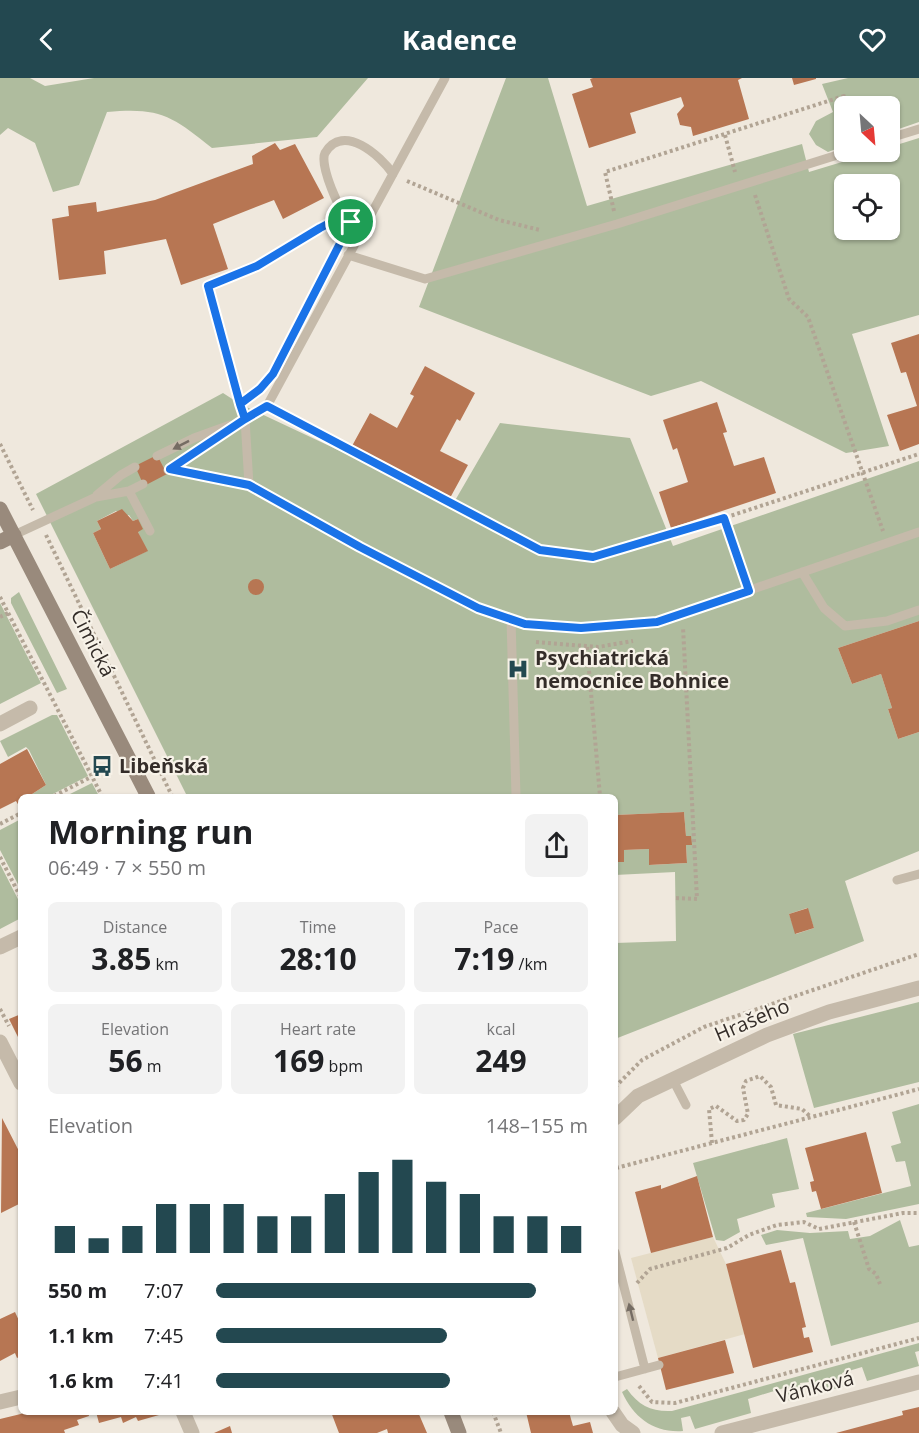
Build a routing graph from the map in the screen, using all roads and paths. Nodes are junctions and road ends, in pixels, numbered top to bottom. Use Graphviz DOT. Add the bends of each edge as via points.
graph roads {
  1 [pos="445,78"];
  2 [pos="834,99"];
  3 [pos="919,129"];
  4 [pos="725,135"];
  5 [pos="900,135"];
  6 [pos="834,156"];
  7 [pos="393,174"];
  8 [pos="750,183"];
  9 [pos="738,184"];
  10 [pos="345,215"];
  11 [pos="617,224"];
  12 [pos="363,228"];
  13 [pos="570,237"];
  14 [pos="348,255"];
  15 [pos="247,399"];
  16 [pos="240,404"];
  17 [pos="267,406"];
  18 [pos="230,410"];
  19 [pos="244,420"];
  20 [pos="0,444"];
  21 [pos="919,454"];
  22 [pos="158,456"];
  23 [pos="135,467"];
  24 [pos="863,473"];
  25 [pos="17,477"];
  26 [pos="143,484"];
  27 [pos="249,485"];
  28 [pos="129,491"];
  29 [pos="96,496"];
  30 [pos="44,506"];
  31 [pos="0,509"];
  32 [pos="34,511"];
  33 [pos="724,518"];
  34 [pos="150,531"];
  35 [pos="919,532"];
  36 [pos="7,539"];
  37 [pos="887,543"];
  38 [pos="60,564"];
  39 [pos="802,572"];
  40 [pos="749,591"];
  41 [pos="0,597"];
  42 [pos="919,610"];
  43 [pos="8,613"];
  44 [pos="0,617"];
  45 [pos="511,619"];
  46 [pos="693,624"];
  47 [pos="587,647"];
  48 [pos="30,708"];
  49 [pos="0,724"];
  50 [pos="91,777"];
  51 [pos="58,794"];
  52 [pos="101,794"];
  53 [pos="147,794"];
  54 [pos="171,794"];
  55 [pos="516,794"];
  56 [pos="600,794"];
  57 [pos="18,815"];
  58 [pos="0,824"];
  59 [pos="0,857"];
  60 [pos="919,874"];
  61 [pos="897,880"];
  62 [pos="18,892"];
  63 [pos="676,898"];
  64 [pos="18,938"];
  65 [pos="0,947"];
  66 [pos="919,954"];
  67 [pos="919,988"];
  68 [pos="0,1042"];
  69 [pos="18,1077"];
  70 [pos="672,1078"];
  71 [pos="618,1084"];
  72 [pos="919,1089"];
  73 [pos="686,1105"];
  74 [pos="618,1115"];
  75 [pos="811,1117"];
  76 [pos="712,1143"];
  77 [pos="618,1167"];
  78 [pos="919,1213"];
  79 [pos="854,1222"];
  80 [pos="618,1264"];
  81 [pos="880,1284"];
  82 [pos="626,1295"];
  83 [pos="919,1338"];
  84 [pos="660,1365"];
  85 [pos="645,1369"];
  86 [pos="635,1372"];
  87 [pos="618,1376"];
  88 [pos="919,1382"];
  89 [pos="18,1398"];
  90 [pos="0,1402"];
  91 [pos="184,1415"];
  92 [pos="452,1415"];
  93 [pos="493,1415"];
  94 [pos="615,1415"];
  95 [pos="192,1433"];
  96 [pos="459,1433"];
  97 [pos="501,1433"];
  98 [pos="633,1433"];
  99 [pos="722,1433"];
  1 -- 7 [label="lane"];
  2 -- 4 [label="path"];
  3 -- 5 [label="lane"];
  4 -- 9 [label="path"];
  4 -- 11 [label="path" via="605,172"];
  6 -- 8 [label="lane"];
  7 -- 10 [label="lane" via="383,159 362,145 351,141 333,146 323,161"];
  7 -- 12 [label="lane"];
  7 -- 13 [label="path" via="499,220"];
  8 -- 9 [label="lane"];
  8 -- 24 [label="path" via="789,299 808,317"];
  9 -- 11 [label="lane"];
  10 -- 12 [label="lane"];
  10 -- 16 [label="path" via="257,266 208,286"];
  11 -- 13 [label="lane"];
  12 -- 14 [label="lane"];
  13 -- 14 [label="lane" via="425,279"];
  14 -- 17 [label="lane"];
  15 -- 16 [label="path"];
  16 -- 18 [label="path"];
  16 -- 19 [label="path"];
  17 -- 19 [label="lane"];
  17 -- 33 [label="path" via="540,550 593,557"];
  19 -- 22 [label="lane, one-way"];
  19 -- 27 [label="lane"];
  19 -- 27 [label="lane" via="168,470"];
  20 -- 25 [label="path"];
  21 -- 24 [label="path"];
  23 -- 29 [label="lane"];
  24 -- 33 [label="path"];
  24 -- 37 [label="path"];
  26 -- 28 [label="lane"];
  27 -- 45 [label="lane" via="478,608"];
  28 -- 29 [label="lane"];
  28 -- 34 [label="lane"];
  29 -- 36 [label="lane"];
  30 -- 32 [label="path"];
  31 -- 36 [label="street, Čimická"];
  33 -- 40 [label="path"];
  35 -- 37 [label="lane"];
  36 -- 53 [label="street, Čimická"];
  37 -- 39 [label="lane"];
  38 -- 54 [label="path"];
  39 -- 40 [label="lane"];
  39 -- 42 [label="lane" via="824,608 845,626 887,621"];
  40 -- 45 [label="lane" via="657,622 581,628 525,624"];
  41 -- 43 [label="path"];
  43 -- 44 [label="path"];
  43 -- 50 [label="path"];
  45 -- 55 [label="lane"];
  46 -- 63 [label="path" via="682,627 697,899"];
  47 -- 56 [label="path"];
  48 -- 49 [label="street"];
  50 -- 51 [label="path"];
  50 -- 52 [label="path"];
  57 -- 58 [label="path"];
  59 -- 62 [label="path"];
  60 -- 61 [label="lane"];
  64 -- 65 [label="street"];
  66 -- 71 [label="path" via="704,1027 642,1060"];
  67 -- 70 [label="street, Hrašeho" via="808,1020"];
  68 -- 69 [label="street"];
  70 -- 73 [label="lane"];
  70 -- 74 [label="street, Hrašeho" via="638,1096"];
  72 -- 75 [label="path"];
  75 -- 76 [label="path"];
  75 -- 76 [label="path" via="802,1109 776,1105 771,1087 755,1076 743,1088 748,1114 744,1120 737,1121 716,1106 709,1108"];
  76 -- 77 [label="path"];
  78 -- 79 [label="path"];
  79 -- 81 [label="path" via="869,1269"];
  79 -- 82 [label="path" via="819,1229 804,1222 777,1225 727,1248 650,1269"];
  80 -- 82 [label="lane"];
  85 -- 82 [label="lane, one-way"];
  83 -- 86 [label="path" via="675,1403 652,1402 640,1389"];
  84 -- 85 [label="lane"];
  85 -- 86 [label="lane"];
  86 -- 87 [label="lane"];
  88 -- 99 [label="street, Vánková"];
  89 -- 90 [label="street"];
  91 -- 95 [label="street"];
  92 -- 96 [label="street"];
  93 -- 97 [label="path"];
  94 -- 98 [label="street"];
}
